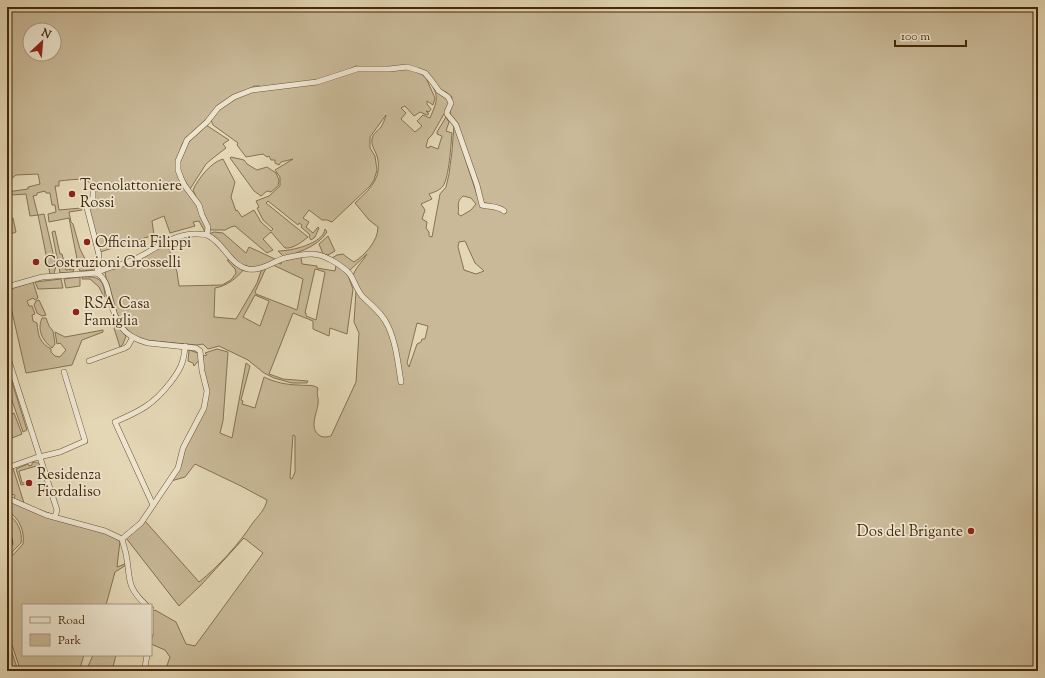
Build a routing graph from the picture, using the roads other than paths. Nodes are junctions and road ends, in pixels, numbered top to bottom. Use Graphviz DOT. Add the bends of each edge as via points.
graph roads {
  1 [pos="93,192"];
  2 [pos="504,211"];
  3 [pos="206,235"];
  4 [pos="97,274"];
  5 [pos="7,286"];
  6 [pos="133,337"];
  7 [pos="185,346"];
  8 [pos="7,355"];
  9 [pos="89,361"];
  10 [pos="64,372"];
  11 [pos="401,382"];
  12 [pos="40,457"];
  13 [pos="7,468"];
  14 [pos="7,498"];
  15 [pos="153,505"];
  16 [pos="55,517"];
  17 [pos="7,535"];
  18 [pos="122,539"];
  19 [pos="7,547"];
  20 [pos="145,604"];
  21 [pos="147,656"];
  22 [pos="144,667"];
  1 -- 4 [label="street" via="87,208 99,255"];
  2 -- 3 [label="street" via="482,205 456,126 446,112 451,104 450,100 439,91 427,75 407,68 357,69 308,84 252,90 241,94 218,108 187,140 179,157 178,170 185,186 199,205 208,227"];
  3 -- 4 [label="street" via="179,236 132,261 102,270"];
  3 -- 11 [label="street" via="221,246 237,264 247,268 261,269 284,258 315,254 327,257 350,274 358,291 388,326 396,348"];
  4 -- 5 [label="street" via="42,278"];
  4 -- 6 [label="street" via="106,284 116,319"];
  6 -- 7 [label="street" via="148,343"];
  6 -- 9 [label="street" via="125,348"];
  7 -- 15 [label="street" via="198,348 201,352 201,366 207,391 206,403 182,448 178,468"];
  7 -- 15 [label="street" via="181,368 161,396 136,413 115,422"];
  8 -- 12 [label="street"];
  10 -- 12 [label="street" via="85,441"];
  12 -- 13 [label="street"];
  12 -- 16 [label="street" via="56,510"];
  14 -- 16 [label="street"];
  15 -- 18 [label="street" via="142,523"];
  16 -- 18 [label="street" via="105,531"];
  17 -- 19 [label="street"];
  18 -- 20 [label="street" via="130,583"];
  21 -- 22 [label="street"];
}
